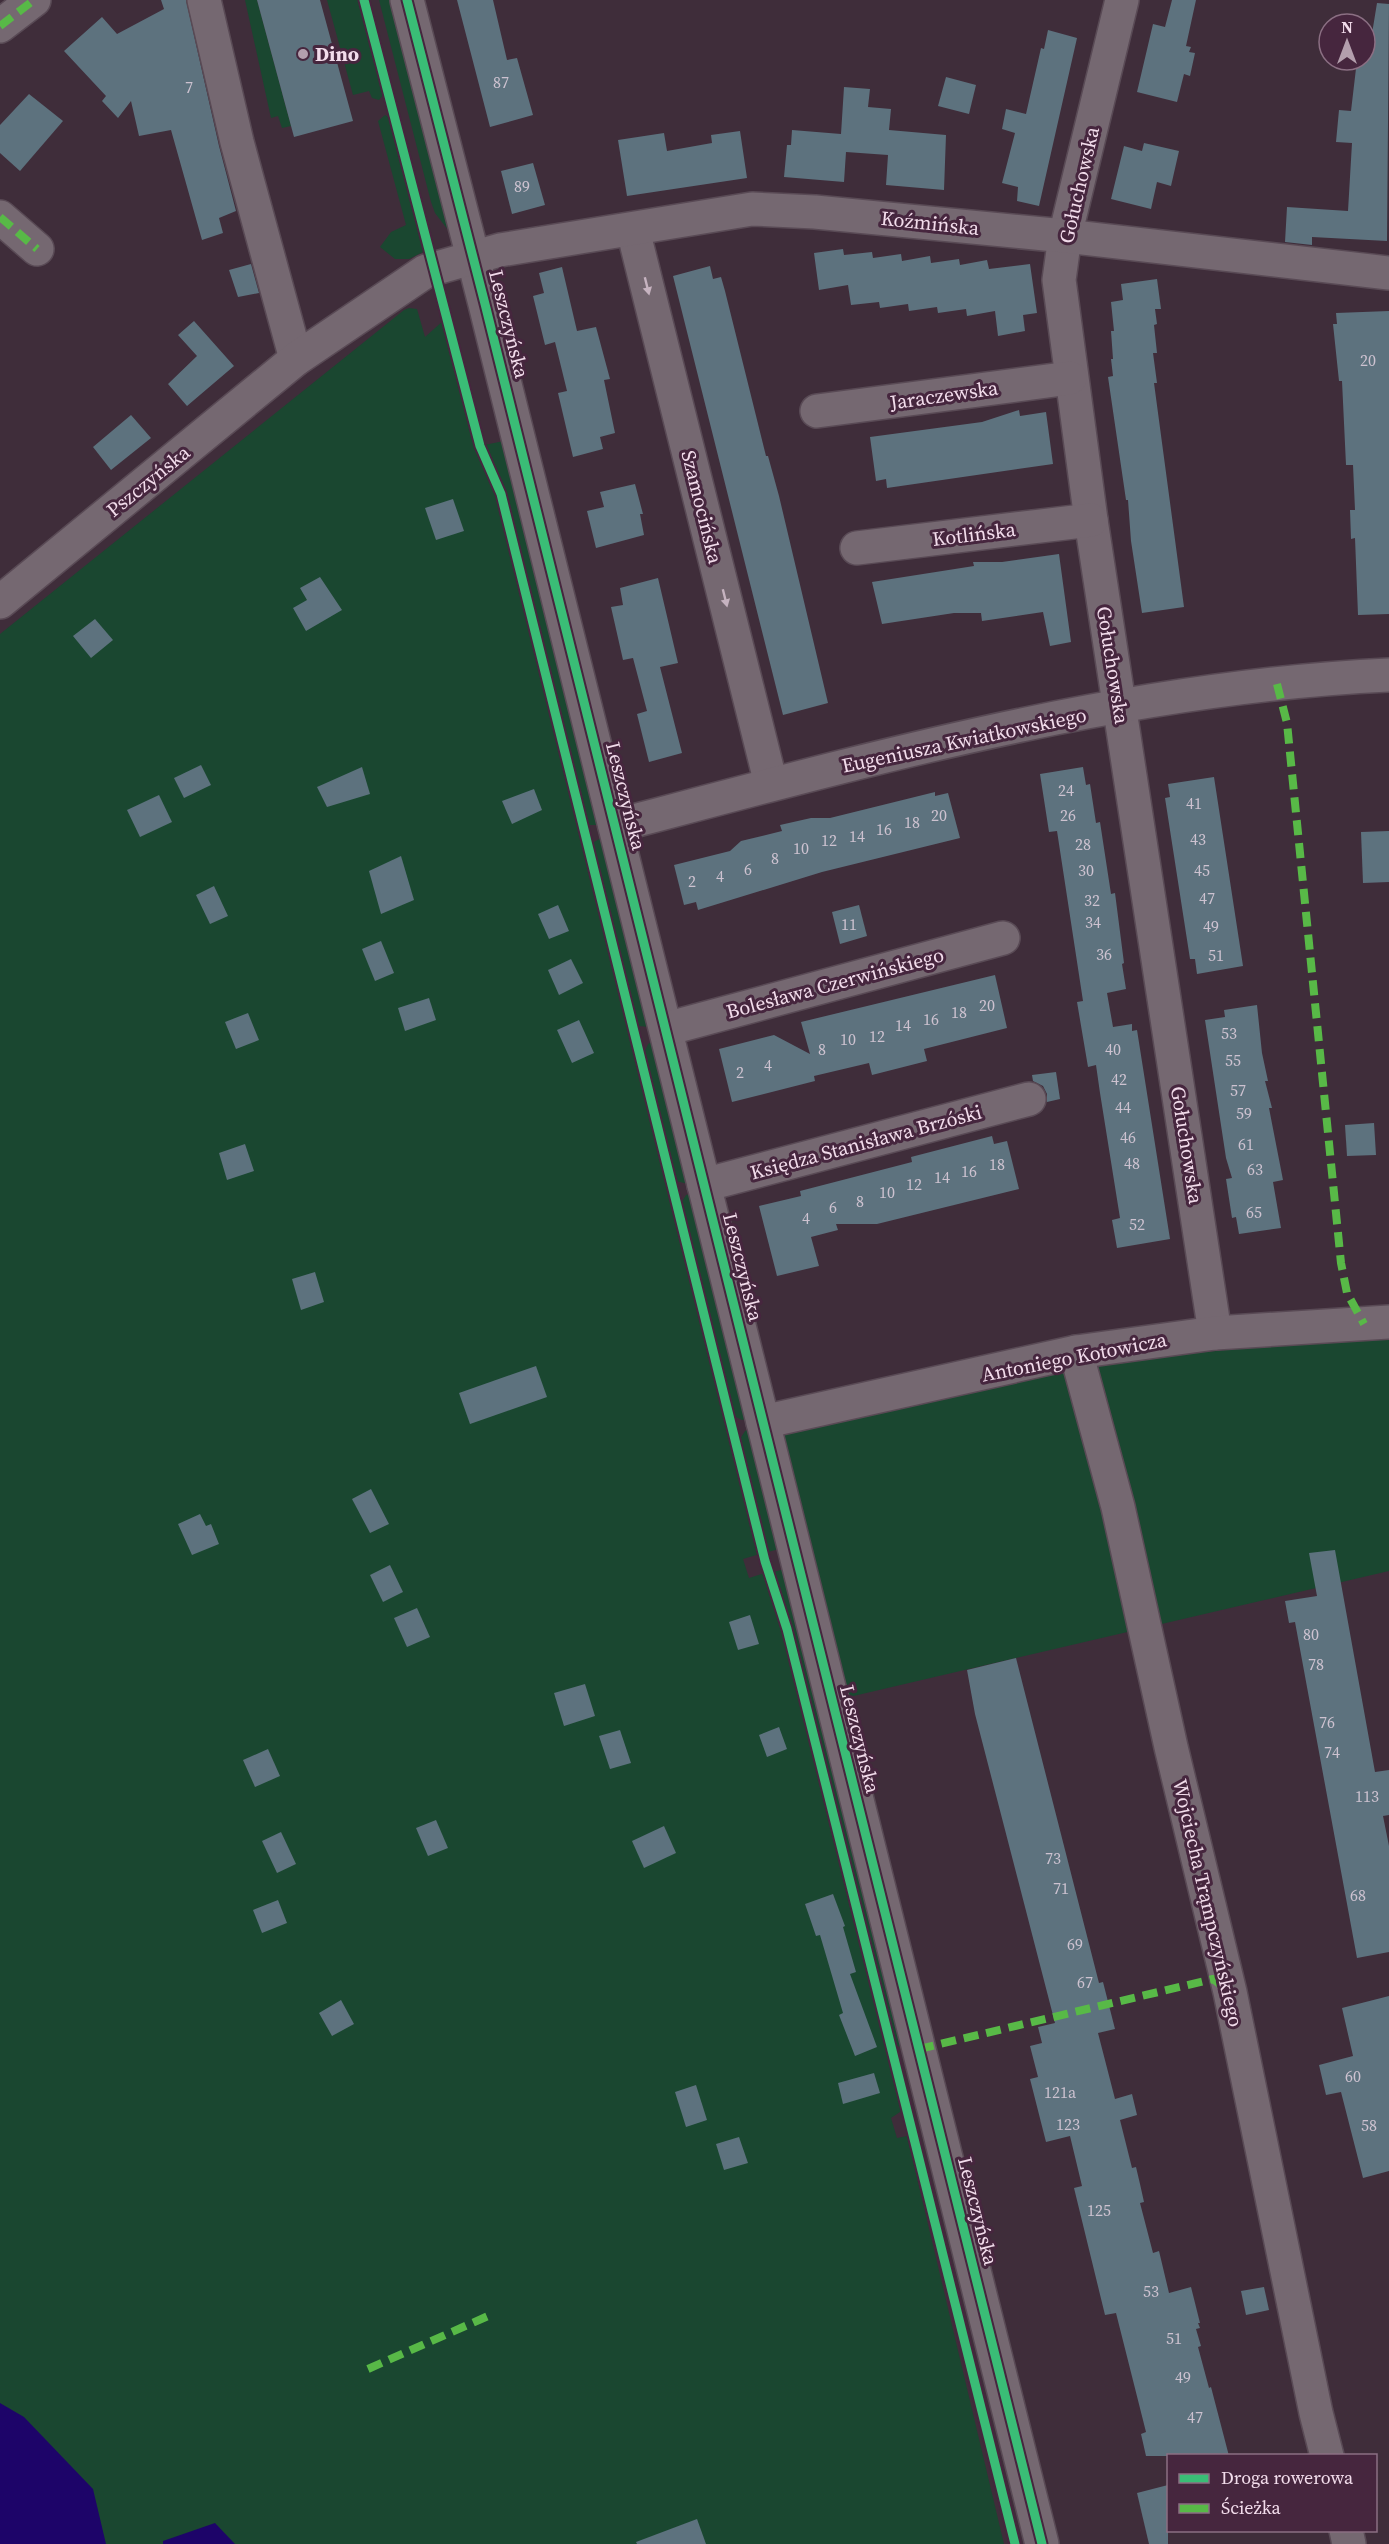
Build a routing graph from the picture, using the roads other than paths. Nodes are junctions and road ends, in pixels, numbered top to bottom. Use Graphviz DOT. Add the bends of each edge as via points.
graph roads {
  1 [pos="34,0"];
  2 [pos="204,0"];
  3 [pos="407,0"];
  4 [pos="1122,0"];
  5 [pos="0,26"];
  6 [pos="0,217"];
  7 [pos="633,230"];
  8 [pos="1065,237"];
  9 [pos="37,249"];
  10 [pos="473,258"];
  11 [pos="1389,273"];
  12 [pos="296,359"];
  13 [pos="1070,378"];
  14 [pos="818,411"];
  15 [pos="1090,520"];
  16 [pos="857,548"];
  17 [pos="0,602"];
  18 [pos="1389,675"];
  19 [pos="1120,706"];
  20 [pos="771,784"];
  21 [pos="615,826"];
  22 [pos="1004,938"];
  23 [pos="666,1029"];
  24 [pos="1029,1100"];
  25 [pos="704,1185"];
  26 [pos="1389,1322"];
  27 [pos="1215,1333"];
  28 [pos="1076,1352"];
  29 [pos="763,1422"];
  30 [pos="1326,2454"];
  31 [pos="1042,2544"];
  1 -- 5 [label="street"];
  2 -- 12 [label="street" via="237,142"];
  3 -- 10 [label="street, Leszczyńska"];
  4 -- 8 [label="street, Gołuchowska"];
  6 -- 9 [label="street"];
  7 -- 8 [label="street, Koźmińska" via="752,209"];
  7 -- 10 [label="street, Koźmińska" via="500,250"];
  7 -- 20 [label="street, Szamocińska, one-way"];
  8 -- 11 [label="street, Koźmińska"];
  8 -- 13 [label="street, Gołuchowska" via="1059,280"];
  10 -- 12 [label="street, Pszczyńska" via="426,271"];
  10 -- 21 [label="street, Leszczyńska"];
  12 -- 17 [label="street, Pszczyńska"];
  13 -- 14 [label="street, Jaraczewska"];
  13 -- 15 [label="street, Gołuchowska"];
  15 -- 16 [label="street, Kotlińska"];
  15 -- 19 [label="street, Gołuchowska"];
  18 -- 19 [label="street, Eugeniusza Kwiatkowskiego" via="1207,691"];
  19 -- 20 [label="street, Eugeniusza Kwiatkowskiego" via="966,737"];
  19 -- 27 [label="street, Gołuchowska"];
  20 -- 21 [label="street, Eugeniusza Kwiatkowskiego"];
  21 -- 23 [label="street, Leszczyńska"];
  22 -- 23 [label="street, Bolesława Czerwińskiego"];
  23 -- 25 [label="street, Leszczyńska"];
  24 -- 25 [label="street, Księdza Stanisława Brzóski"];
  25 -- 29 [label="street, Leszczyńska"];
  26 -- 27 [label="street, Antoniego Kotowicza"];
  27 -- 28 [label="street, Antoniego Kotowicza"];
  28 -- 29 [label="street, Antoniego Kotowicza"];
  28 -- 30 [label="street, Wojciecha Trąmpczyńskiego" via="1118,1507 1230,1992"];
  29 -- 31 [label="street, Leszczyńska"];
}
